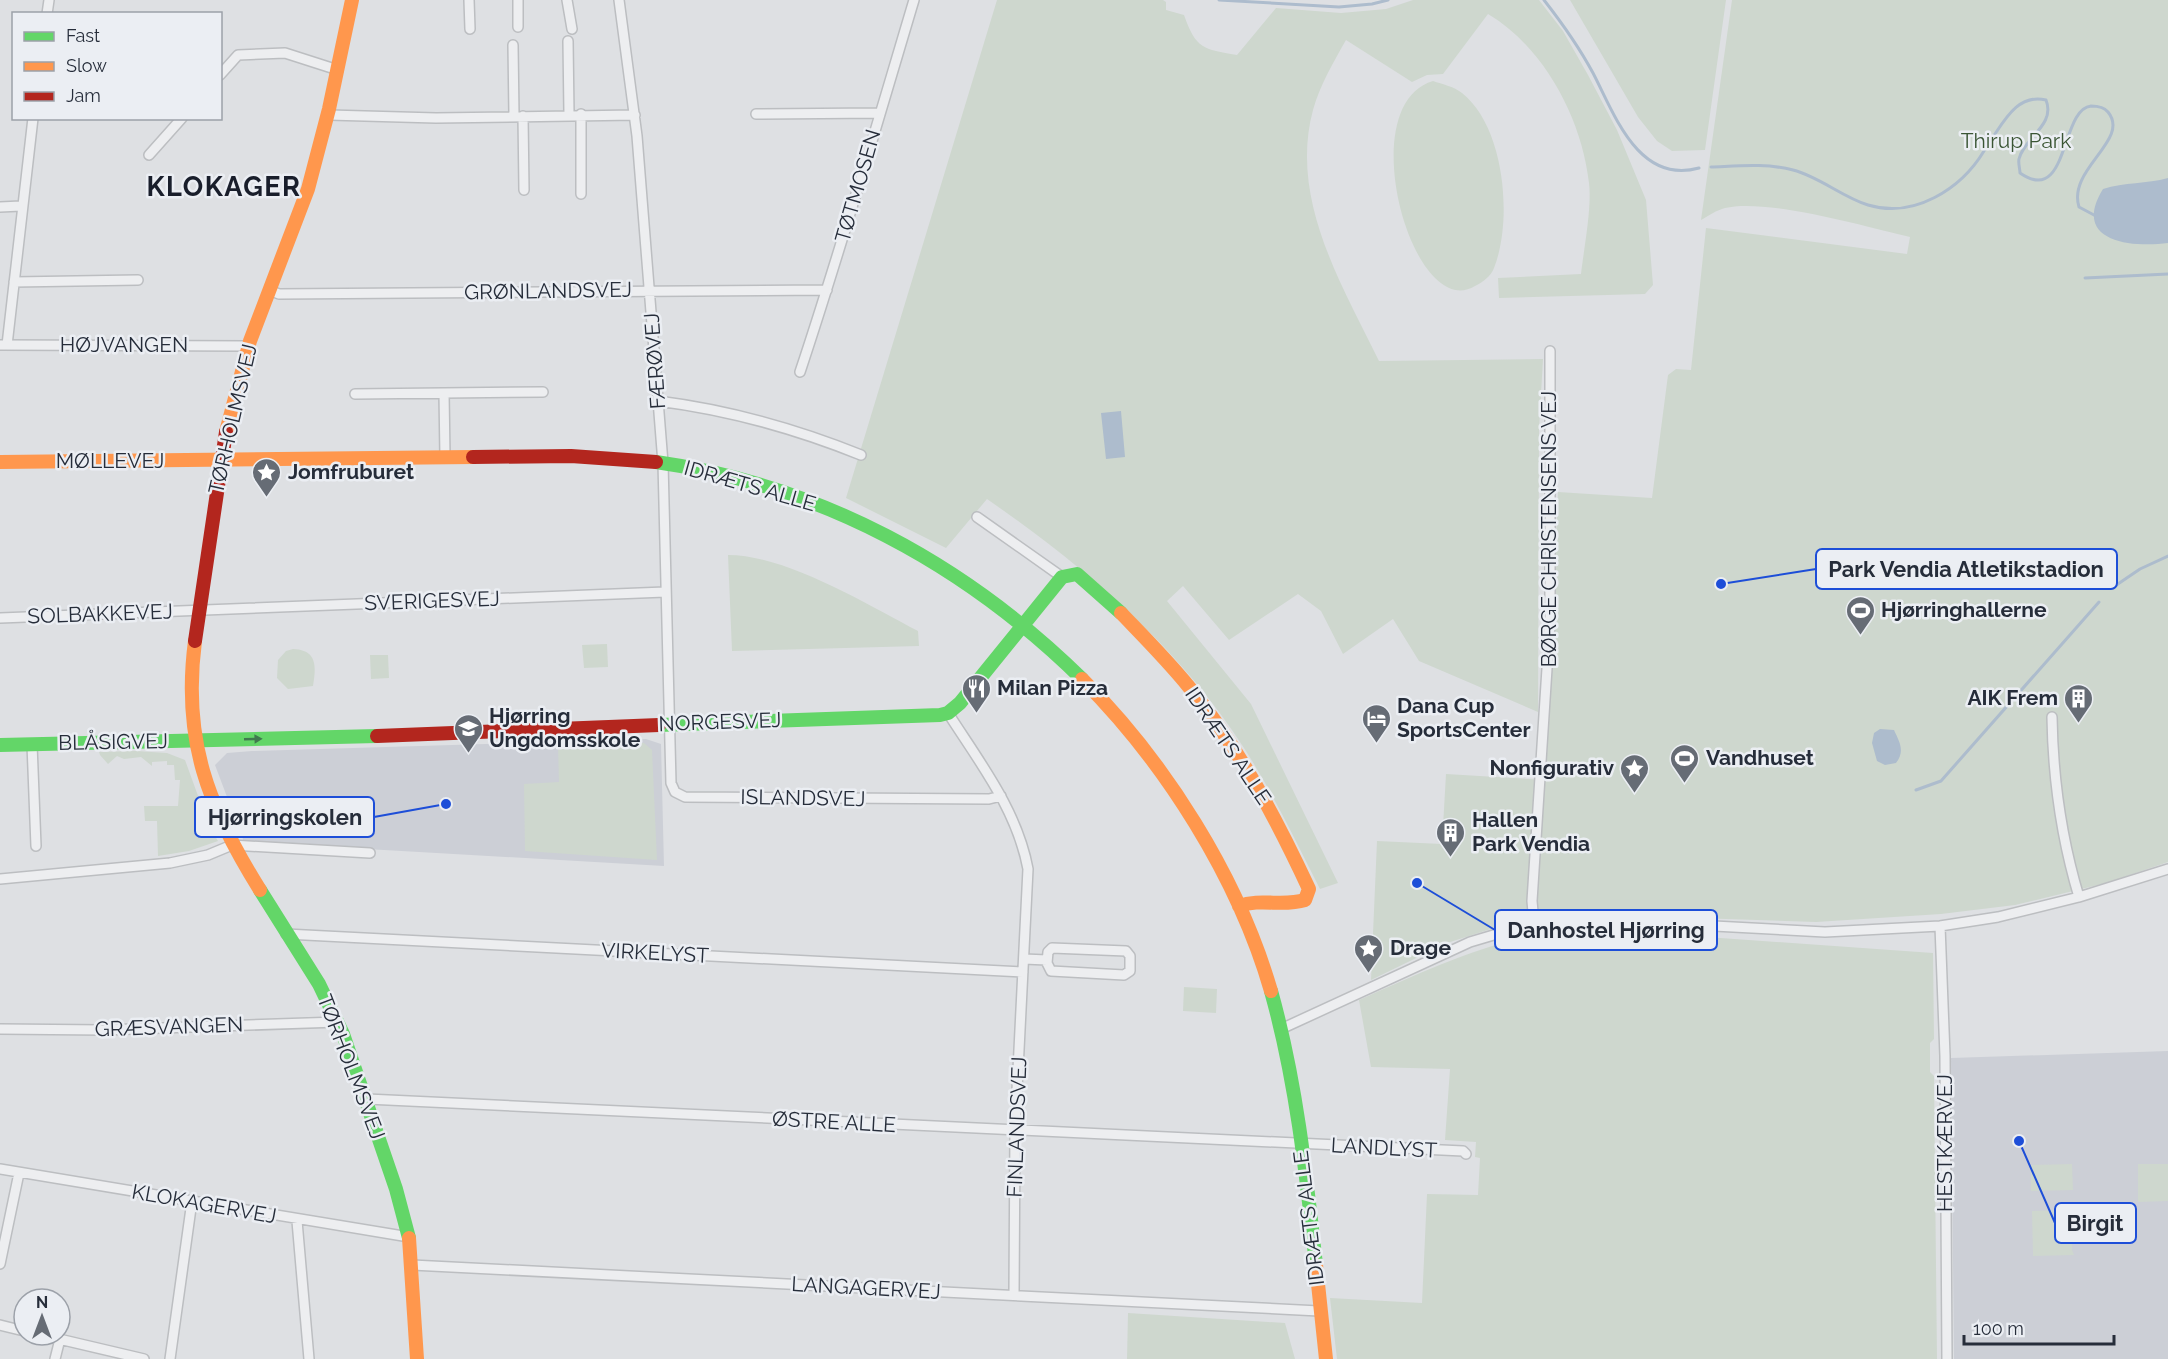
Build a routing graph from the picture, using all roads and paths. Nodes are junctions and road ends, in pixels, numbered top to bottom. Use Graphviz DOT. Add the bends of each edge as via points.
graph roads {
  1 [pos="352,0"];
  2 [pos="469,0"];
  3 [pos="518,0"];
  4 [pos="567,0"];
  5 [pos="619,0"];
  6 [pos="914,0"];
  7 [pos="518,27"];
  8 [pos="470,29"];
  9 [pos="572,29"];
  10 [pos="568,41"];
  11 [pos="513,45"];
  12 [pos="338,70"];
  13 [pos="222,73"];
  14 [pos="879,113"];
  15 [pos="569,114"];
  16 [pos="580,114"];
  17 [pos="756,114"];
  18 [pos="329,115"];
  19 [pos="635,115"];
  20 [pos="518,116"];
  21 [pos="33,120"];
  22 [pos="180,120"];
  23 [pos="149,155"];
  24 [pos="524,190"];
  25 [pos="581,194"];
  26 [pos="21,206"];
  27 [pos="0,207"];
  28 [pos="138,280"];
  29 [pos="14,282"];
  30 [pos="269,290"];
  31 [pos="650,290"];
  32 [pos="827,290"];
  33 [pos="4,345"];
  34 [pos="248,346"];
  35 [pos="1550,351"];
  36 [pos="800,372"];
  37 [pos="444,393"];
  38 [pos="543,393"];
  39 [pos="354,394"];
  40 [pos="658,401"];
  41 [pos="861,455"];
  42 [pos="445,457"];
  43 [pos="221,460"];
  44 [pos="0,462"];
  45 [pos="663,463"];
  46 [pos="977,517"];
  47 [pos="1062,577"];
  48 [pos="665,592"];
  49 [pos="200,609"];
  50 [pos="0,618"];
  51 [pos="1024,623"];
  52 [pos="948,713"];
  53 [pos="2052,717"];
  54 [pos="670,724"];
  55 [pos="194,740"];
  56 [pos="32,744"];
  57 [pos="0,745"];
  58 [pos="1001,796"];
  59 [pos="232,845"];
  60 [pos="36,846"];
  61 [pos="370,853"];
  62 [pos="2168,869"];
  63 [pos="0,879"];
  64 [pos="2079,897"];
  65 [pos="1239,906"];
  66 [pos="1534,923"];
  67 [pos="1940,926"];
  68 [pos="286,934"];
  69 [pos="1024,959"];
  70 [pos="1047,960"];
  71 [pos="1023,972"];
  72 [pos="338,1022"];
  73 [pos="0,1029"];
  74 [pos="1281,1029"];
  75 [pos="367,1100"];
  76 [pos="1015,1130"];
  77 [pos="1300,1144"];
  78 [pos="1466,1154"];
  79 [pos="0,1169"];
  80 [pos="19,1173"];
  81 [pos="192,1201"];
  82 [pos="297,1221"];
  83 [pos="409,1237"];
  84 [pos="0,1264"];
  85 [pos="412,1265"];
  86 [pos="1014,1295"];
  87 [pos="416,1310"];
  88 [pos="1320,1311"];
  89 [pos="72,1342"];
  90 [pos="144,1359"];
  91 [pos="171,1359"];
  92 [pos="309,1359"];
  93 [pos="417,1359"];
  94 [pos="427,1359"];
  95 [pos="1326,1359"];
  96 [pos="1947,1359"];
  1 -- 12 [label="street, TØRHOLMSVEJ"];
  2 -- 8 [label="street"];
  3 -- 7 [label="street"];
  4 -- 9 [label="street"];
  5 -- 19 [label="street, FÆRØVEJ"];
  6 -- 14 [label="street, TØTMOSEN"];
  10 -- 15 [label="street"];
  11 -- 20 [label="street"];
  12 -- 13 [label="street" via="285,53 238,55"];
  12 -- 18 [label="street, TØRHOLMSVEJ"];
  14 -- 17 [label="street"];
  14 -- 32 [label="street, TØTMOSEN"];
  15 -- 16 [label="street"];
  15 -- 20 [label="street"];
  16 -- 19 [label="street"];
  16 -- 25 [label="street"];
  18 -- 20 [label="street"];
  18 -- 30 [label="street, TØRHOLMSVEJ" via="300,213"];
  19 -- 31 [label="street, FÆRØVEJ"];
  20 -- 24 [label="street"];
  21 -- 26 [label="street"];
  22 -- 23 [label="street"];
  26 -- 27 [label="street"];
  26 -- 29 [label="street"];
  28 -- 29 [label="street"];
  29 -- 33 [label="street"];
  30 -- 31 [label="street, GRØNLANDSVEJ" via="279,294"];
  30 -- 34 [label="street, TØRHOLMSVEJ"];
  31 -- 32 [label="street, GRØNLANDSVEJ"];
  31 -- 40 [label="street, FÆRØVEJ"];
  32 -- 36 [label="street, TØTMOSEN"];
  33 -- 34 [label="street, HØJVANGEN"];
  34 -- 43 [label="street, TØRHOLMSVEJ"];
  35 -- 66 [label="street, BØRGE CHRISTENSENS VEJ" via="1550,622 1532,901"];
  37 -- 38 [label="street"];
  37 -- 39 [label="street"];
  37 -- 42 [label="street"];
  40 -- 41 [label="street" via="761,420"];
  40 -- 45 [label="street, FÆRØVEJ"];
  42 -- 43 [label="street, IDRÆTS ALLE"];
  42 -- 45 [label="street, IDRÆTS ALLE" via="572,456"];
  43 -- 44 [label="street, MØLLEVEJ"];
  43 -- 49 [label="street, TØRHOLMSVEJ"];
  45 -- 48 [label="street, FÆRØVEJ"];
  45 -- 51 [label="street, IDRÆTS ALLE" via="778,490 834,510 935,561"];
  46 -- 47 [label="street, IDRÆTS ALLE"];
  47 -- 51 [label="street"];
  47 -- 65 [label="street, IDRÆTS ALLE" via="1071,573 1083,578 1189,687 1276,818 1306,881 1308,897 1301,902 1252,900"];
  48 -- 49 [label="street, SVERIGESVEJ"];
  48 -- 54 [label="street, FÆRØVEJ"];
  49 -- 50 [label="street, SOLBAKKEVEJ"];
  49 -- 55 [label="street, TØRHOLMSVEJ" via="191,699"];
  51 -- 52 [label="street"];
  51 -- 65 [label="street, IDRÆTS ALLE" via="1067,661 1130,728 1212,847"];
  52 -- 54 [label="street, NORGESVEJ"];
  52 -- 58 [label="street, FINLANDSVEJ"];
  53 -- 64 [label="street" via="2056,802 2064,848"];
  55 -- 54 [label="street, NORGESVEJ, one-way"];
  54 -- 58 [label="street, ISLANDSVEJ" via="671,783 675,792 685,796"];
  55 -- 56 [label="street, BLÅSIGVEJ"];
  55 -- 59 [label="street, TØRHOLMSVEJ" via="215,808"];
  56 -- 57 [label="street, BLÅSIGVEJ"];
  56 -- 60 [label="street, BLÅSIGVEJ"];
  58 -- 69 [label="street, FINLANDSVEJ" via="1023,843 1028,869"];
  59 -- 61 [label="street"];
  59 -- 63 [label="street" via="170,863"];
  59 -- 68 [label="street, TØRHOLMSVEJ"];
  62 -- 64 [label="street"];
  64 -- 67 [label="street" via="1998,917"];
  65 -- 74 [label="street, IDRÆTS ALLE" via="1268,980"];
  66 -- 67 [label="street" via="1620,921 1825,932"];
  66 -- 74 [label="street" via="1470,942"];
  67 -- 96 [label="street, HESTKÆRVEJ"];
  68 -- 71 [label="street, VIRKELYST"];
  68 -- 72 [label="street, TØRHOLMSVEJ"];
  69 -- 70 [label="street"];
  69 -- 71 [label="street, FINLANDSVEJ"];
  70 -- 70 [label="street" via="1052,948 1123,951 1130,956 1130,971 1124,975 1054,971 1049,969"];
  71 -- 76 [label="street, FINLANDSVEJ"];
  72 -- 73 [label="street, GRÆSVANGEN" via="104,1030"];
  72 -- 75 [label="street, TØRHOLMSVEJ"];
  74 -- 77 [label="street, IDRÆTS ALLE"];
  75 -- 76 [label="street, ØSTRE ALLE"];
  75 -- 83 [label="street, TØRHOLMSVEJ"];
  76 -- 77 [label="street, ØSTRE ALLE"];
  76 -- 86 [label="street, FINLANDSVEJ"];
  77 -- 78 [label="street, LANDLYST"];
  77 -- 88 [label="street, IDRÆTS ALLE"];
  79 -- 80 [label="street, KLOKAGERVEJ"];
  80 -- 81 [label="street, KLOKAGERVEJ"];
  80 -- 84 [label="street"];
  81 -- 82 [label="street, KLOKAGERVEJ"];
  81 -- 91 [label="street"];
  82 -- 83 [label="street, KLOKAGERVEJ"];
  82 -- 92 [label="street"];
  83 -- 85 [label="street, TØRHOLMSVEJ"];
  85 -- 86 [label="street, LANGAGERVEJ"];
  85 -- 87 [label="street, TØRHOLMSVEJ"];
  86 -- 88 [label="street, LANGAGERVEJ"];
  87 -- 93 [label="street, TØRHOLMSVEJ"];
  87 -- 94 [label="street, TØRHOLMSVEJ"];
  88 -- 95 [label="street, IDRÆTS ALLE"];
  89 -- 90 [label="street"];
}
